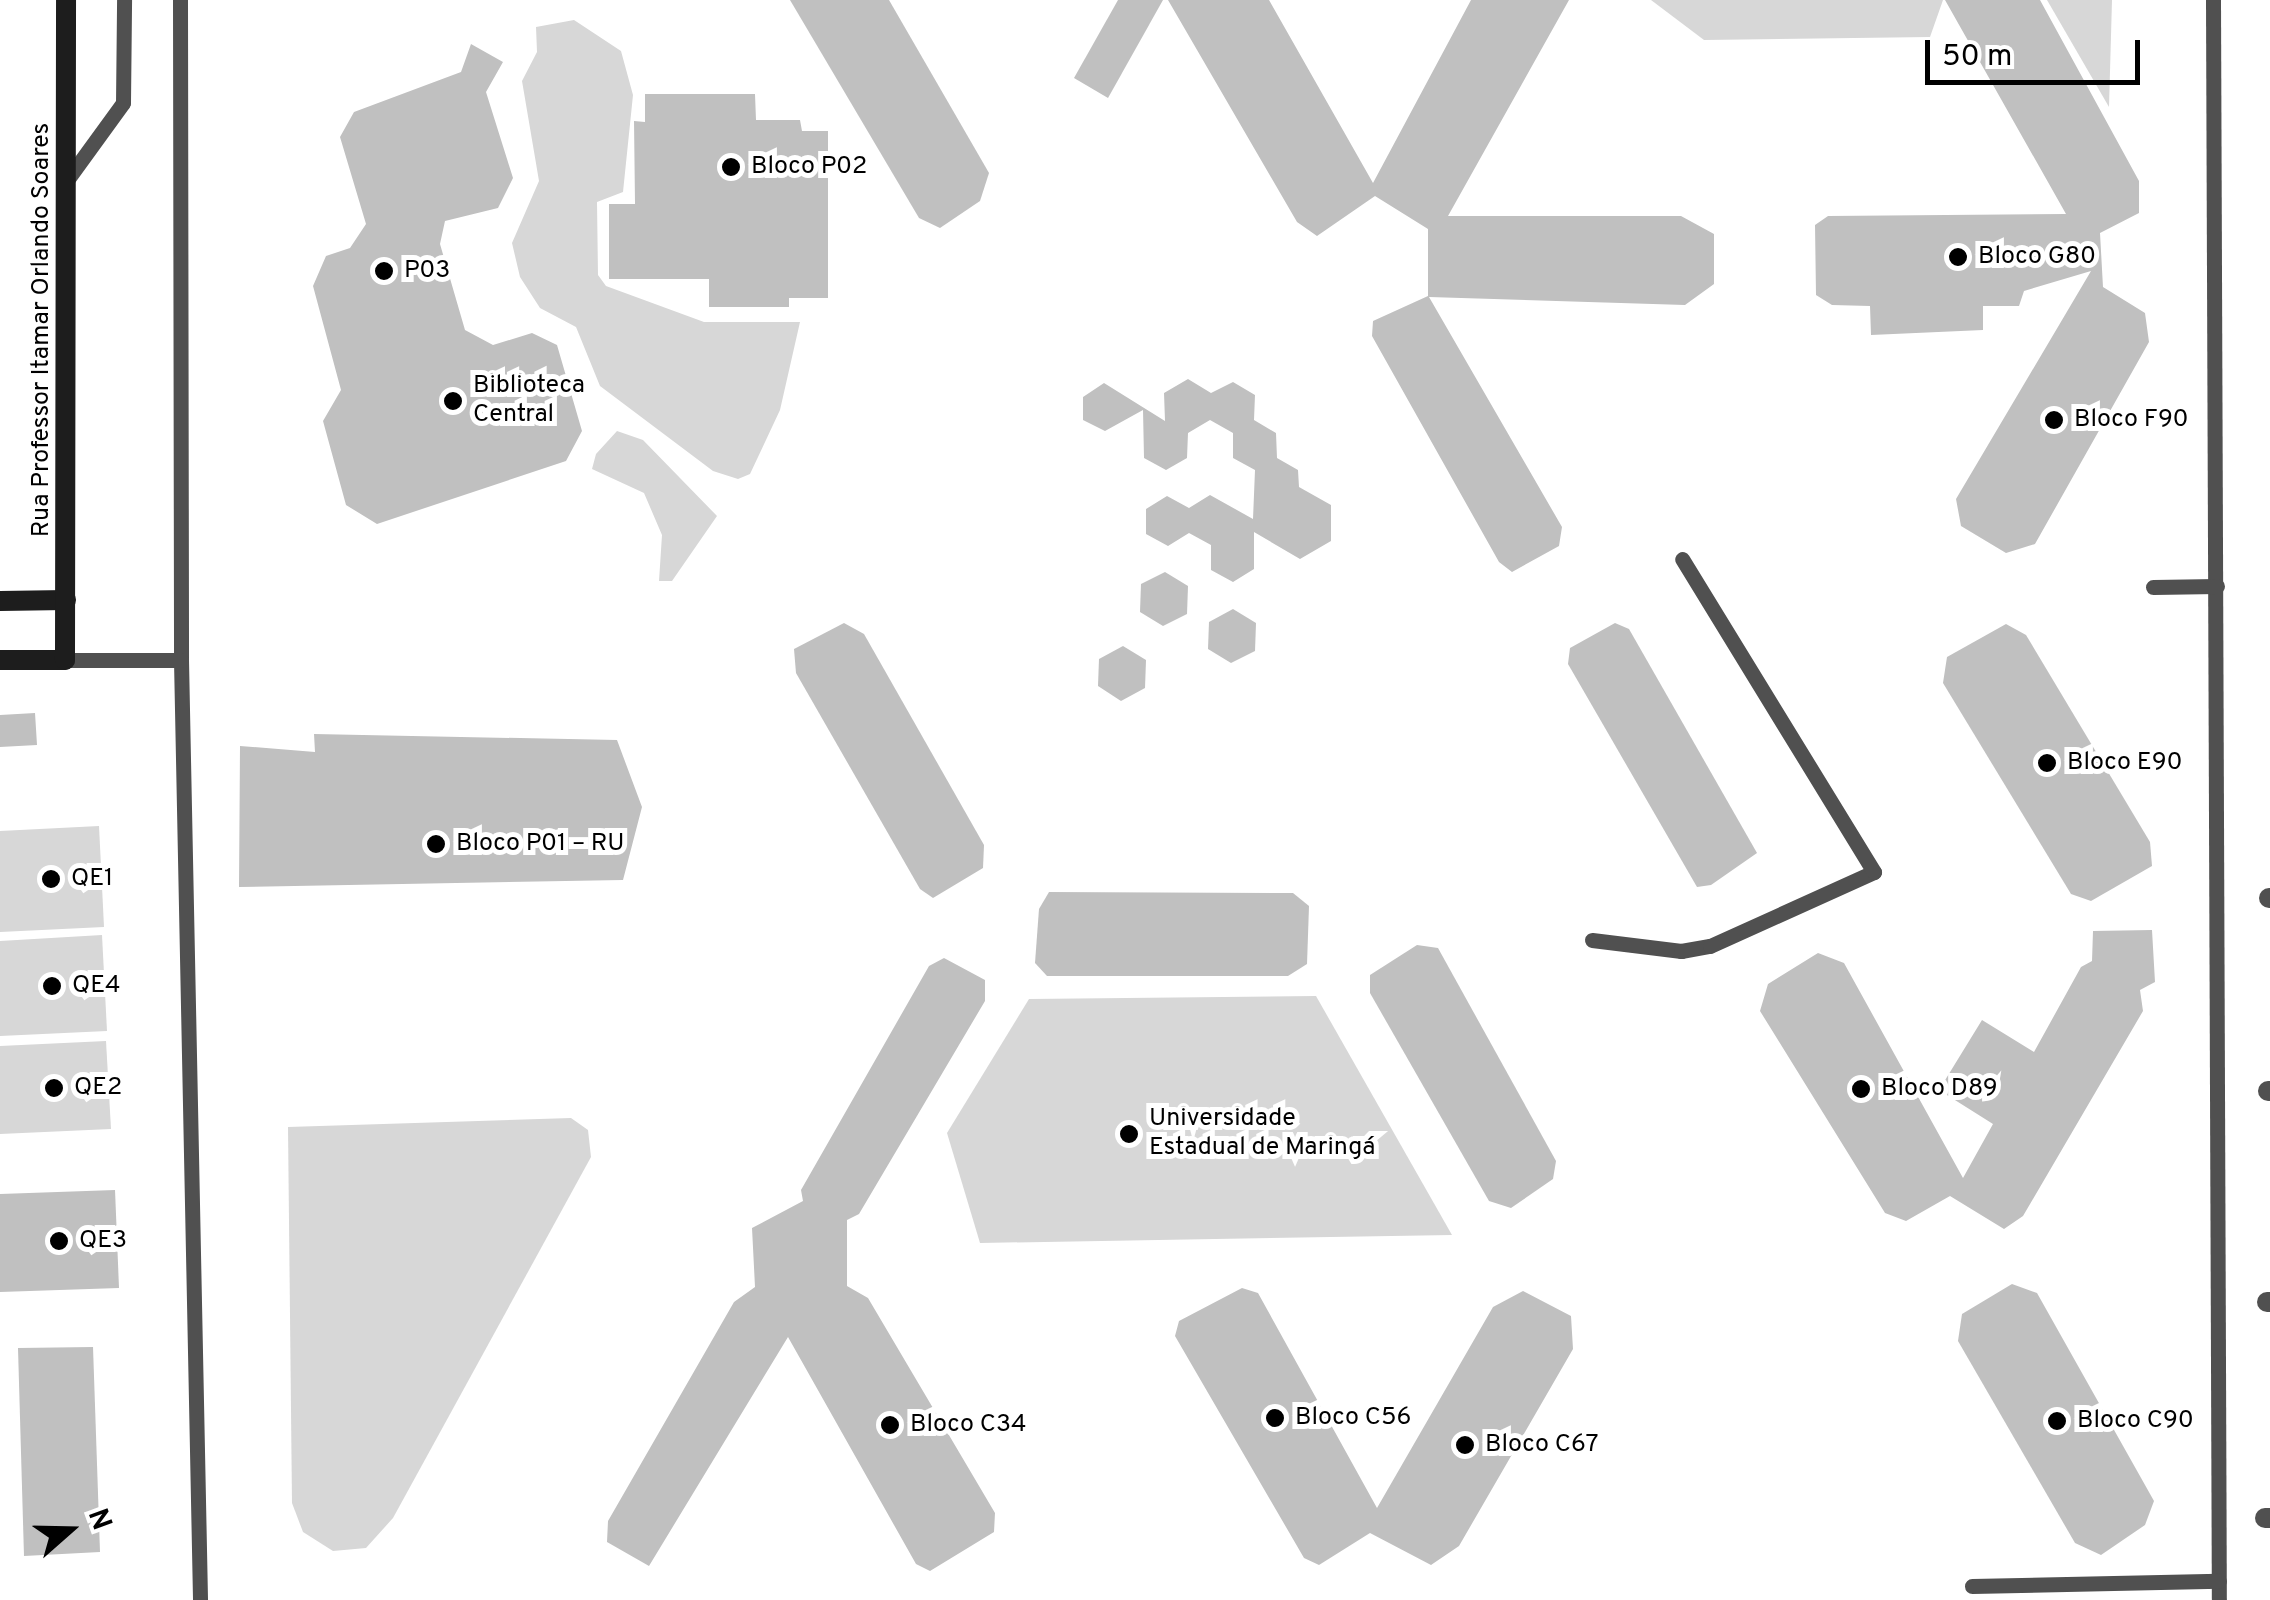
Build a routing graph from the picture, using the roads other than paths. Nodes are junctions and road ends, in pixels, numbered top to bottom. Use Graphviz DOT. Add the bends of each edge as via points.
graph roads {
  1 [pos="66,0"];
  2 [pos="124,0"];
  3 [pos="180,0"];
  4 [pos="2213,0"];
  5 [pos="67,180"];
  6 [pos="1682,559"];
  7 [pos="2216,586"];
  8 [pos="2152,587"];
  9 [pos="66,600"];
  10 [pos="0,601"];
  11 [pos="0,660"];
  12 [pos="65,660"];
  13 [pos="181,660"];
  14 [pos="1592,940"];
  15 [pos="2219,1580"];
  16 [pos="1972,1586"];
  17 [pos="200,1600"];
  18 [pos="2219,1600"];
  1 -- 5 [label="main road, Rua Professor Itamar Orlando Soares"];
  2 -- 5 [label="lane" via="123,104"];
  3 -- 13 [label="lane"];
  4 -- 7 [label="lane"];
  5 -- 9 [label="main road, Rua Professor Itamar Orlando Soares"];
  6 -- 14 [label="lane" via="1874,872 1710,946 1681,951"];
  7 -- 8 [label="lane"];
  7 -- 15 [label="lane"];
  9 -- 10 [label="main road"];
  9 -- 12 [label="main road, Rua Professor Itamar Orlando Soares"];
  11 -- 12 [label="main road"];
  12 -- 13 [label="lane"];
  13 -- 17 [label="lane"];
  15 -- 16 [label="lane"];
  15 -- 18 [label="lane"];
}
